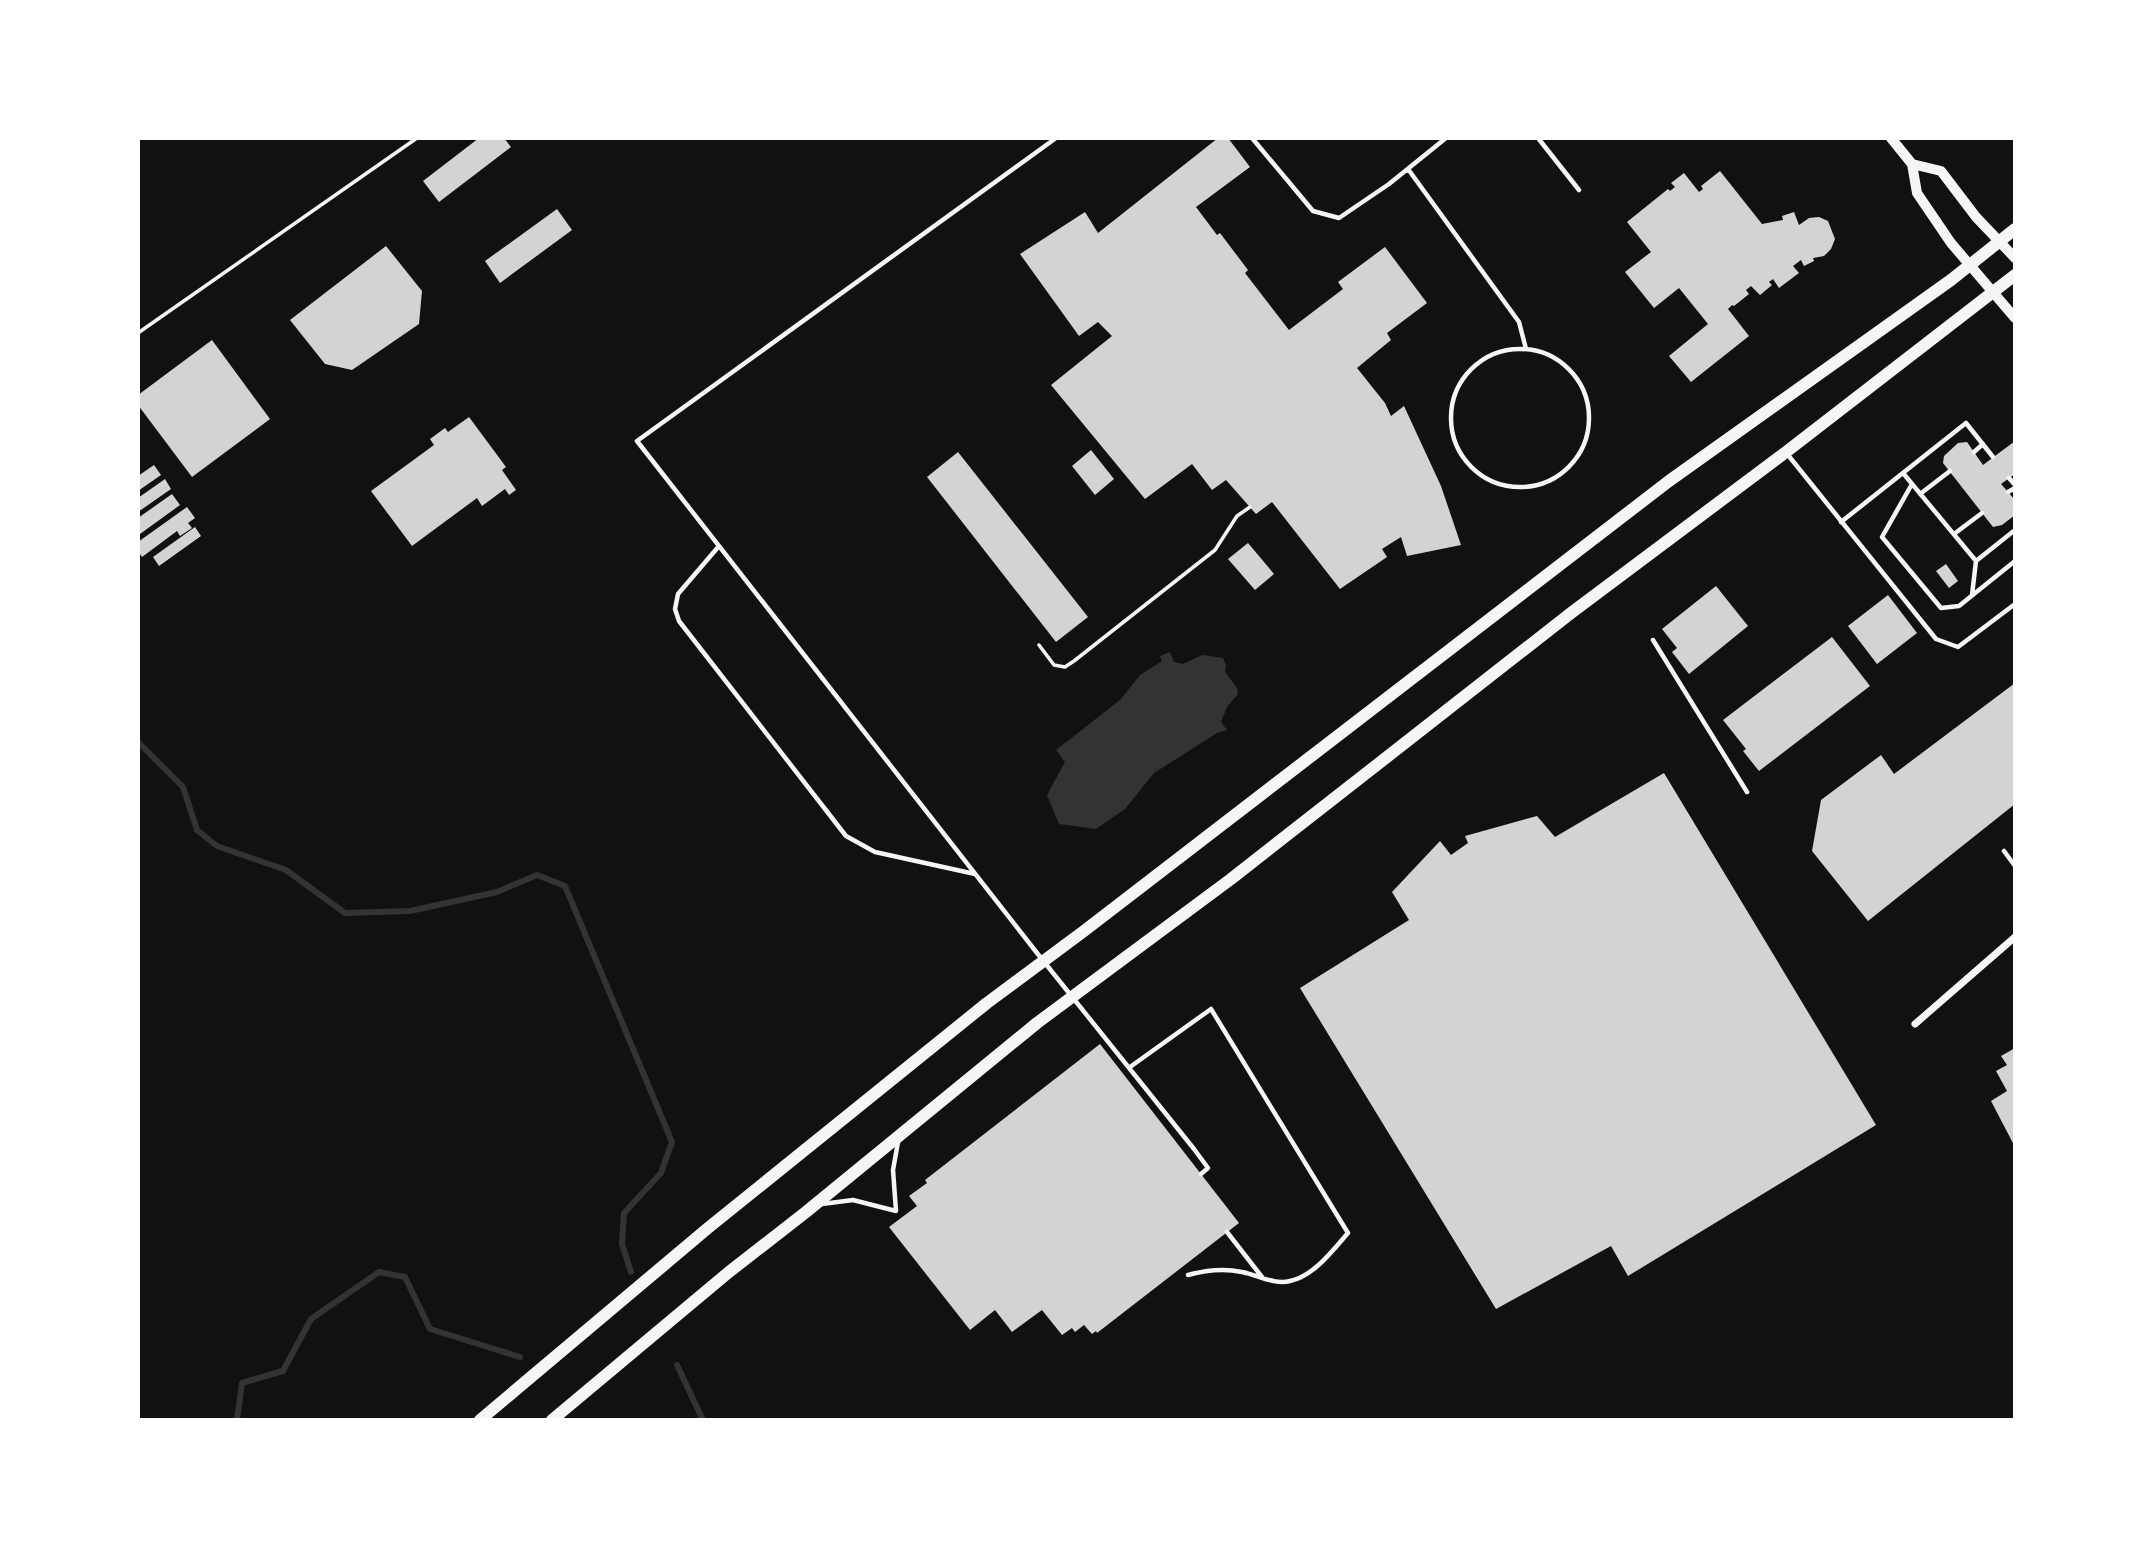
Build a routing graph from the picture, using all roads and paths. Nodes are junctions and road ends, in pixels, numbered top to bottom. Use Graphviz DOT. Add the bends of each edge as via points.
graph roads {
  1 [pos="417,138"];
  2 [pos="1056,138"];
  3 [pos="1252,138"];
  4 [pos="1446,138"];
  5 [pos="1538,138"];
  6 [pos="1891,138"];
  7 [pos="1912,164"];
  8 [pos="1408,169"];
  9 [pos="1579,190"];
  10 [pos="2015,229"];
  11 [pos="2000,241"];
  12 [pos="2015,258"];
  13 [pos="1969,265"];
  14 [pos="2015,275"];
  15 [pos="1994,292"];
  16 [pos="2015,318"];
  17 [pos="138,334"];
  18 [pos="1526,349"];
  19 [pos="1983,444"];
  20 [pos="1786,452"];
  21 [pos="1973,452"];
  22 [pos="1993,457"];
  23 [pos="1950,471"];
  24 [pos="1903,473"];
  25 [pos="2009,478"];
  26 [pos="1912,484"];
  27 [pos="2015,486"];
  28 [pos="2008,492"];
  29 [pos="1920,494"];
  30 [pos="1250,507"];
  31 [pos="1982,513"];
  32 [pos="1841,522"];
  33 [pos="2015,530"];
  34 [pos="1954,534"];
  35 [pos="719,547"];
  36 [pos="1976,561"];
  37 [pos="2015,561"];
  38 [pos="1972,596"];
  39 [pos="2015,604"];
  40 [pos="1653,640"];
  41 [pos="1039,645"];
  42 [pos="1747,792"];
  43 [pos="2004,851"];
  44 [pos="2015,866"];
  45 [pos="975,874"];
  46 [pos="2015,937"];
  47 [pos="1043,961"];
  48 [pos="1072,997"];
  49 [pos="1915,1024"];
  50 [pos="1130,1067"];
  51 [pos="900,1133"];
  52 [pos="1201,1174"];
  53 [pos="814,1205"];
  54 [pos="1227,1232"];
  55 [pos="1188,1275"];
  56 [pos="1262,1278"];
  57 [pos="480,1420"];
  58 [pos="552,1420"];
  1 -- 17 [label="path"];
  2 -- 35 [label="lane" via="637,441"];
  3 -- 8 [label="lane" via="1313,211 1339,218"];
  4 -- 8 [label="lane"];
  5 -- 9 [label="lane"];
  6 -- 7 [label="street"];
  7 -- 11 [label="street" via="1941,171"];
  7 -- 13 [label="street" via="1917,193"];
  8 -- 18 [label="lane" via="1519,321"];
  10 -- 11 [label="main road"];
  11 -- 12 [label="street"];
  11 -- 13 [label="main road"];
  13 -- 15 [label="street"];
  13 -- 47 [label="main road" via="1669,481"];
  14 -- 15 [label="main road"];
  15 -- 16 [label="street"];
  15 -- 20 [label="main road"];
  18 -- 18 [label="lane" via="1483,359 1466,374 1455,393 1451,415 1453,437 1462,457 1477,473 1497,484 1519,488 1542,484 1563,472 1579,455 1589,410 1582,387 1568,368 1549,355"];
  19 -- 21 [label="lane"];
  19 -- 22 [label="lane"];
  19 -- 24 [label="lane" via="1966,424"];
  20 -- 32 [label="lane"];
  20 -- 48 [label="main road"];
  23 -- 29 [label="lane"];
  24 -- 26 [label="lane"];
  24 -- 32 [label="lane"];
  25 -- 27 [label="lane"];
  26 -- 29 [label="lane"];
  26 -- 38 [label="lane" via="1882,537 1941,608 1959,606"];
  27 -- 28 [label="lane"];
  29 -- 34 [label="lane"];
  30 -- 41 [label="path" via="1237,516 1215,550 1065,667 1054,665"];
  31 -- 34 [label="lane"];
  32 -- 39 [label="lane" via="1936,639 1958,647"];
  33 -- 36 [label="lane"];
  34 -- 36 [label="lane"];
  35 -- 45 [label="lane"];
  35 -- 45 [label="lane" via="678,594 675,609 679,621 829,815 846,836 875,852"];
  36 -- 38 [label="lane"];
  37 -- 38 [label="lane"];
  40 -- 42 [label="lane"];
  43 -- 44 [label="lane"];
  45 -- 47 [label="lane"];
  46 -- 49 [label="street"];
  47 -- 48 [label="lane"];
  47 -- 57 [label="main road" via="708,1228"];
  48 -- 50 [label="lane"];
  48 -- 51 [label="main road"];
  50 -- 52 [label="lane" via="1208,1168"];
  50 -- 56 [label="lane" via="1212,1009 1348,1233 1304,1275 1278,1282"];
  51 -- 53 [label="main road"];
  51 -- 53 [label="lane" via="892,1170 896,1211 852,1200"];
  53 -- 58 [label="main road"];
  54 -- 56 [label="lane"];
  55 -- 56 [label="lane" via="1227,1270"];
}
